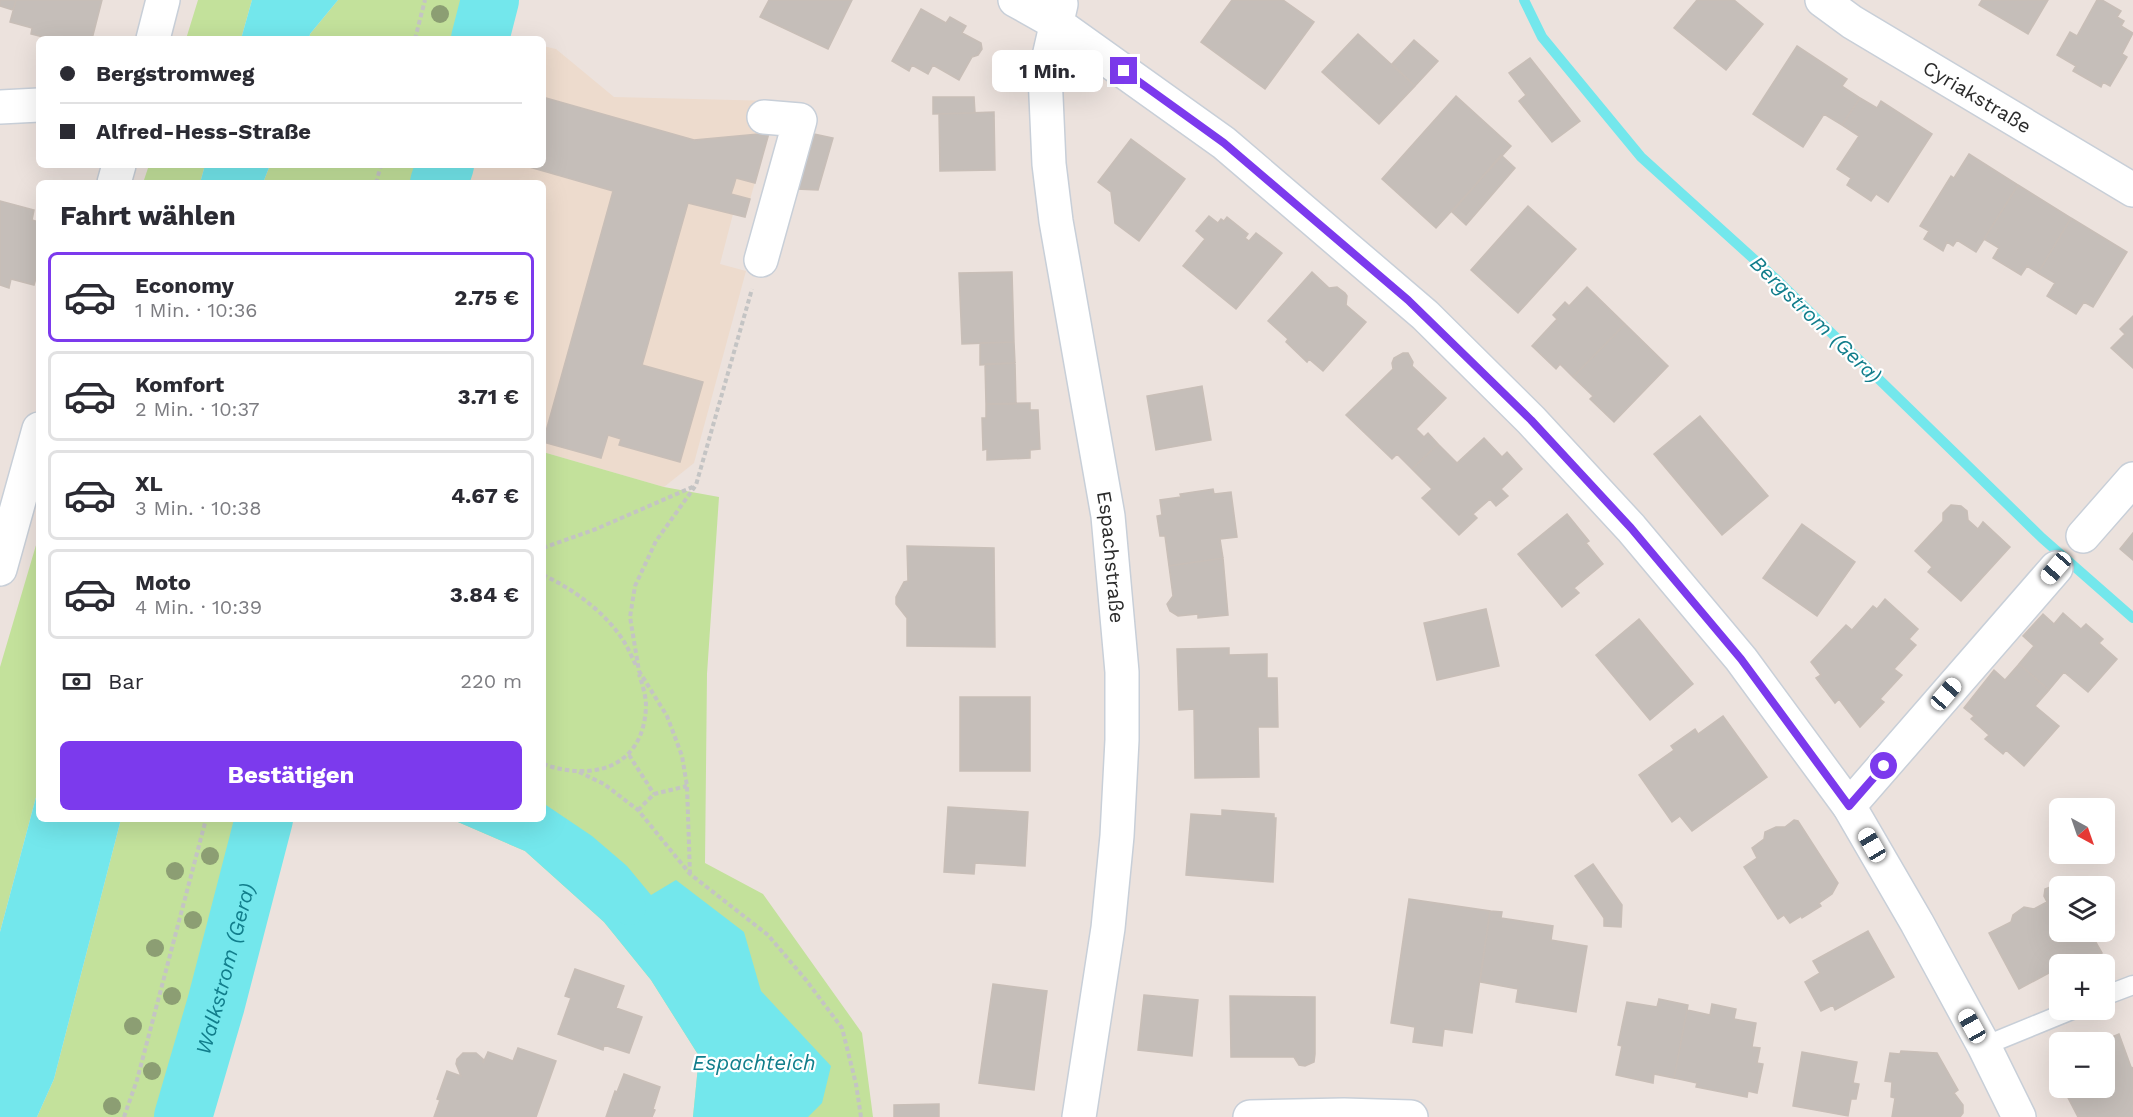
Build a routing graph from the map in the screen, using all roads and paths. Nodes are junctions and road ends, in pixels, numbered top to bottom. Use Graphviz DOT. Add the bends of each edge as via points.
graph roads {
  1 [pos="163,0"];
  2 [pos="425,0"];
  3 [pos="1015,0"];
  4 [pos="1822,0"];
  5 [pos="1059,11"];
  6 [pos="154,36"];
  7 [pos="416,36"];
  8 [pos="36,105"];
  9 [pos="0,107"];
  10 [pos="764,117"];
  11 [pos="2133,190"];
  12 [pos="761,260"];
  13 [pos="36,434"];
  14 [pos="14,471"];
  15 [pos="2133,479"];
  16 [pos="696,485"];
  17 [pos="2083,536"];
  18 [pos="546,547"];
  19 [pos="2056,568"];
  20 [pos="0,569"];
  21 [pos="546,577"];
  22 [pos="639,671"];
  23 [pos="629,755"];
  24 [pos="546,765"];
  25 [pos="579,772"];
  26 [pos="687,786"];
  27 [pos="654,794"];
  28 [pos="1849,806"];
  29 [pos="638,810"];
  30 [pos="205,822"];
  31 [pos="690,874"];
  32 [pos="2133,985"];
  33 [pos="2115,992"];
  34 [pos="2049,1019"];
  35 [pos="1984,1046"];
  36 [pos="124,1117"];
  37 [pos="861,1117"];
  38 [pos="1079,1117"];
  39 [pos="1250,1117"];
  40 [pos="1411,1117"];
  41 [pos="2019,1117"];
  1 -- 6 [label="street"];
  2 -- 7 [label="path"];
  3 -- 5 [label="street"];
  4 -- 11 [label="street, Cyriakstraße" via="1852,22"];
  5 -- 28 [label="street" via="1224,143 1425,315 1531,420 1631,528 1741,659"];
  5 -- 38 [label="street, Espachstraße" via="1045,74 1049,164 1108,516 1122,672 1117,836 1108,928"];
  8 -- 9 [label="street"];
  10 -- 12 [label="street" via="800,120"];
  12 -- 16 [label="path"];
  13 -- 14 [label="street"];
  14 -- 20 [label="street"];
  15 -- 17 [label="street"];
  16 -- 18 [label="path"];
  16 -- 22 [label="path" via="656,541 635,586 630,617"];
  19 -- 28 [label="street"];
  21 -- 22 [label="path" via="602,615 626,644"];
  22 -- 23 [label="path" via="646,704 641,736"];
  22 -- 26 [label="path" via="667,716 682,756"];
  23 -- 25 [label="path" via="610,767"];
  23 -- 27 [label="path"];
  24 -- 25 [label="path"];
  25 -- 29 [label="path" via="604,784"];
  26 -- 27 [label="path"];
  26 -- 31 [label="path"];
  27 -- 29 [label="path"];
  28 -- 35 [label="street"];
  29 -- 31 [label="path"];
  30 -- 36 [label="path"];
  31 -- 37 [label="path" via="768,935 842,1028"];
  32 -- 33 [label="lane"];
  34 -- 35 [label="lane"];
  35 -- 41 [label="street"];
  39 -- 40 [label="street"];
}
